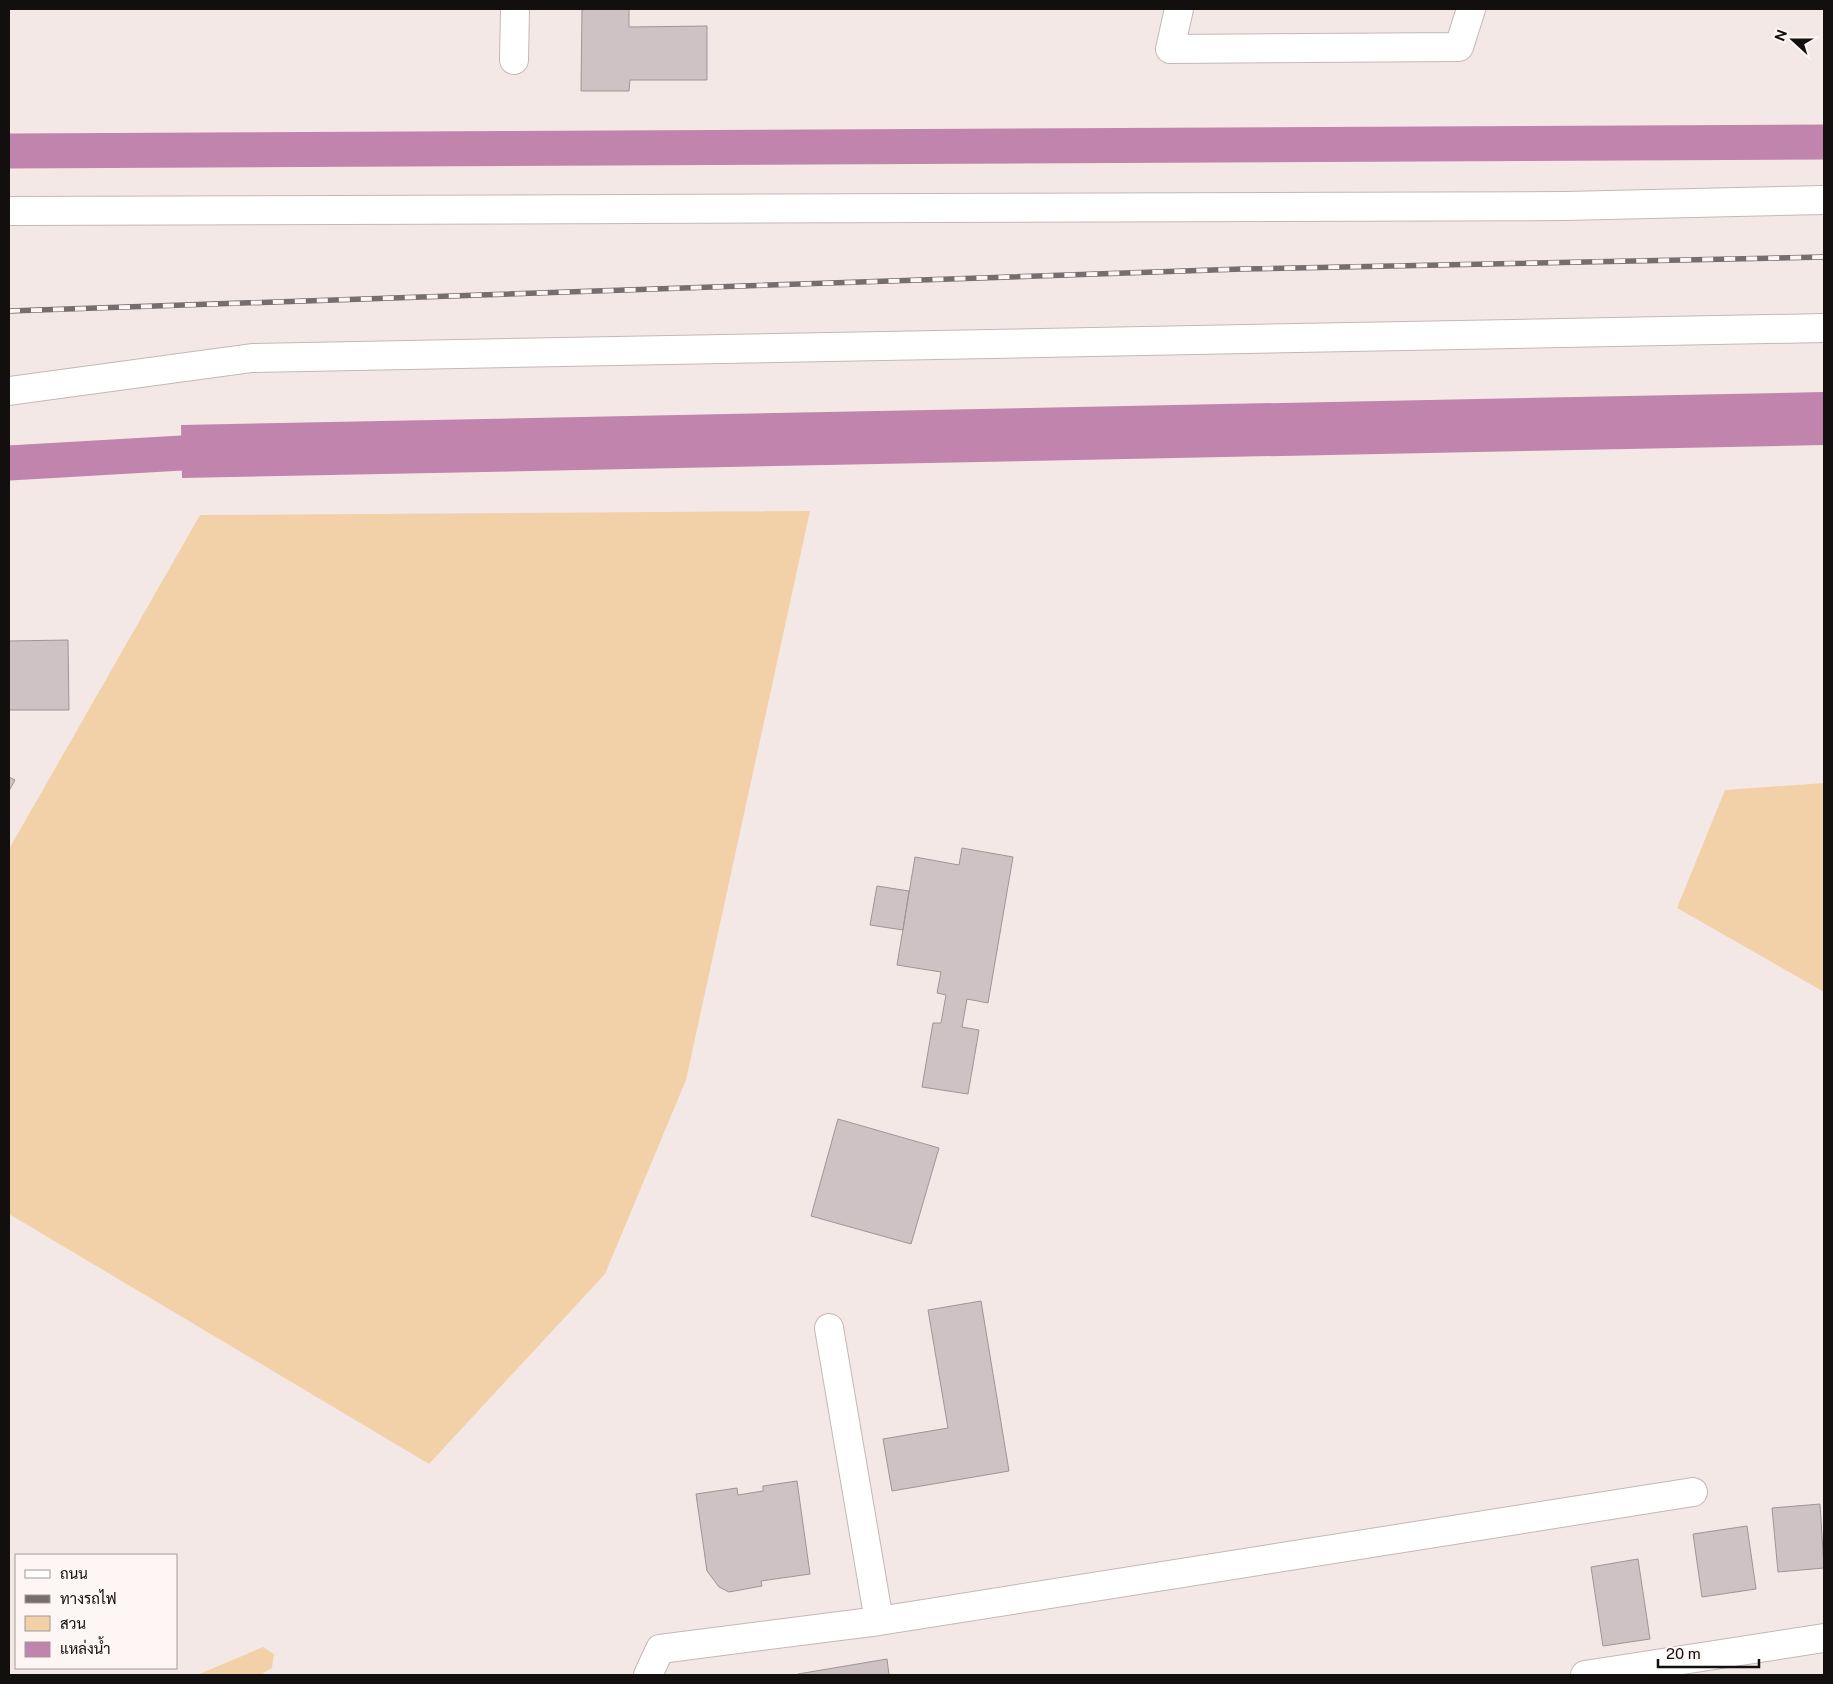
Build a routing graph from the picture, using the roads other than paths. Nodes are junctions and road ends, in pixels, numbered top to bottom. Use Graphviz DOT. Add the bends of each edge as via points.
graph roads {
  1 [pos="515,9"];
  2 [pos="1179,9"];
  3 [pos="1471,9"];
  4 [pos="514,60"];
  5 [pos="1824,200"];
  6 [pos="9,211"];
  7 [pos="1824,328"];
  8 [pos="9,391"];
  9 [pos="829,1328"];
  10 [pos="1693,1492"];
  11 [pos="879,1620"];
  12 [pos="1824,1638"];
  13 [pos="648,1675"];
  14 [pos="1585,1675"];
  1 -- 4 [label="street"];
  2 -- 3 [label="street" via="1170,50 1459,47"];
  5 -- 6 [label="street" via="1565,206"];
  7 -- 8 [label="street" via="252,358"];
  9 -- 11 [label="street"];
  10 -- 11 [label="street"];
  11 -- 13 [label="street" via="660,1649"];
  12 -- 14 [label="street"];
}
